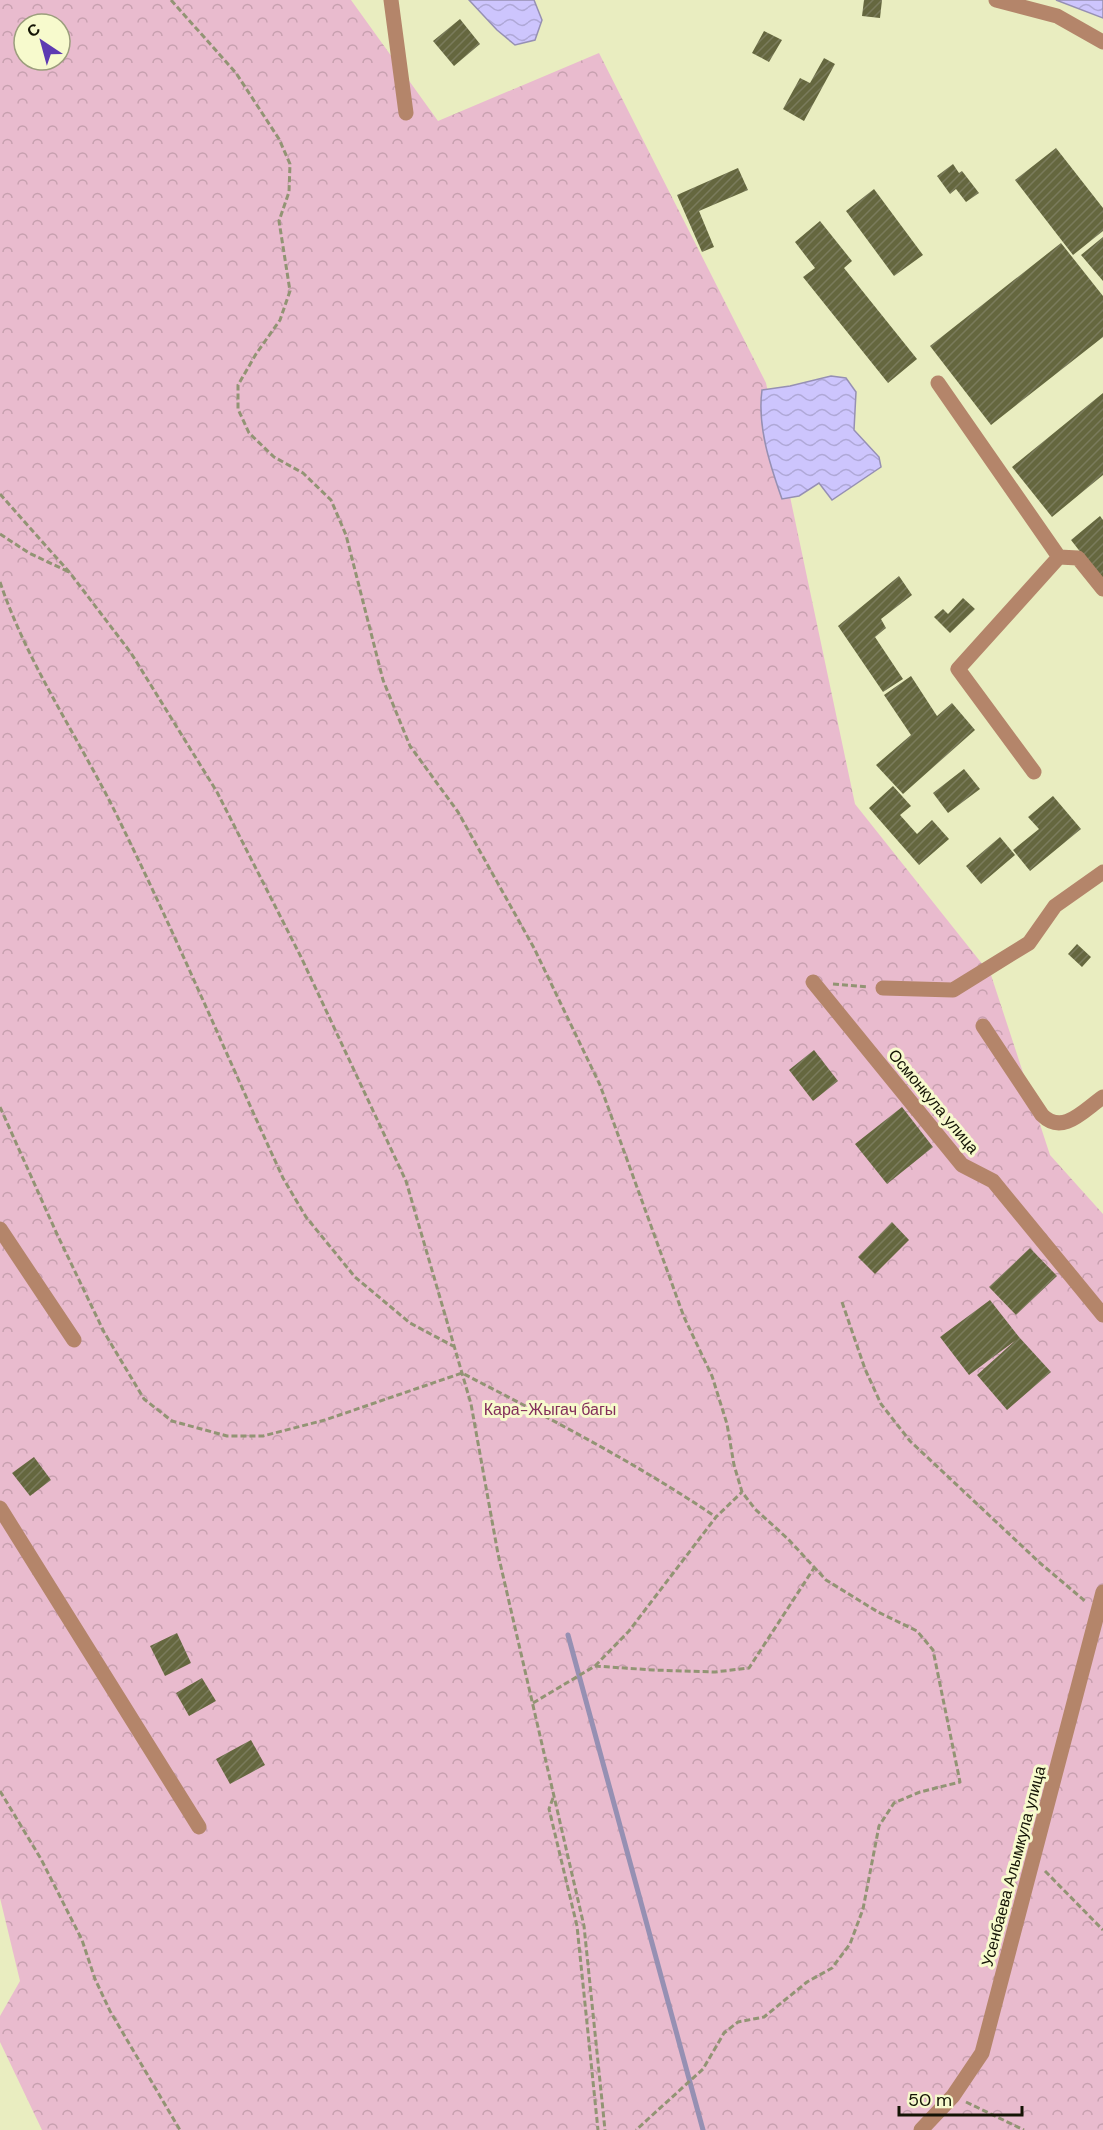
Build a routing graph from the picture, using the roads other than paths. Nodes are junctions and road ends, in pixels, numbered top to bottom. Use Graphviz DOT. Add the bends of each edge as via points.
graph roads {
  1 [pos="391,0"];
  2 [pos="996,0"];
  3 [pos="1103,42"];
  4 [pos="406,113"];
  5 [pos="938,383"];
  6 [pos="1059,557"];
  7 [pos="1103,589"];
  8 [pos="1034,772"];
  9 [pos="1103,872"];
  10 [pos="813,982"];
  11 [pos="883,988"];
  12 [pos="983,1026"];
  13 [pos="1103,1097"];
  14 [pos="0,1229"];
  15 [pos="1103,1316"];
  16 [pos="74,1340"];
  17 [pos="0,1508"];
  18 [pos="1103,1592"];
  19 [pos="199,1827"];
  20 [pos="921,2130"];
  1 -- 4 [label="street"];
  2 -- 3 [label="street" via="1057,16"];
  5 -- 6 [label="street"];
  6 -- 7 [label="street" via="1078,558"];
  6 -- 8 [label="street" via="958,669"];
  9 -- 11 [label="street" via="1055,906 1029,943 953,990"];
  10 -- 15 [label="street, Осмонкула улица" via="962,1165 993,1181"];
  12 -- 13 [label="street" via="1051,1123 1064,1124"];
  14 -- 16 [label="street"];
  17 -- 19 [label="street"];
  18 -- 20 [label="street, Усенбаева Алымкула улица" via="982,2053 954,2096"];
}
